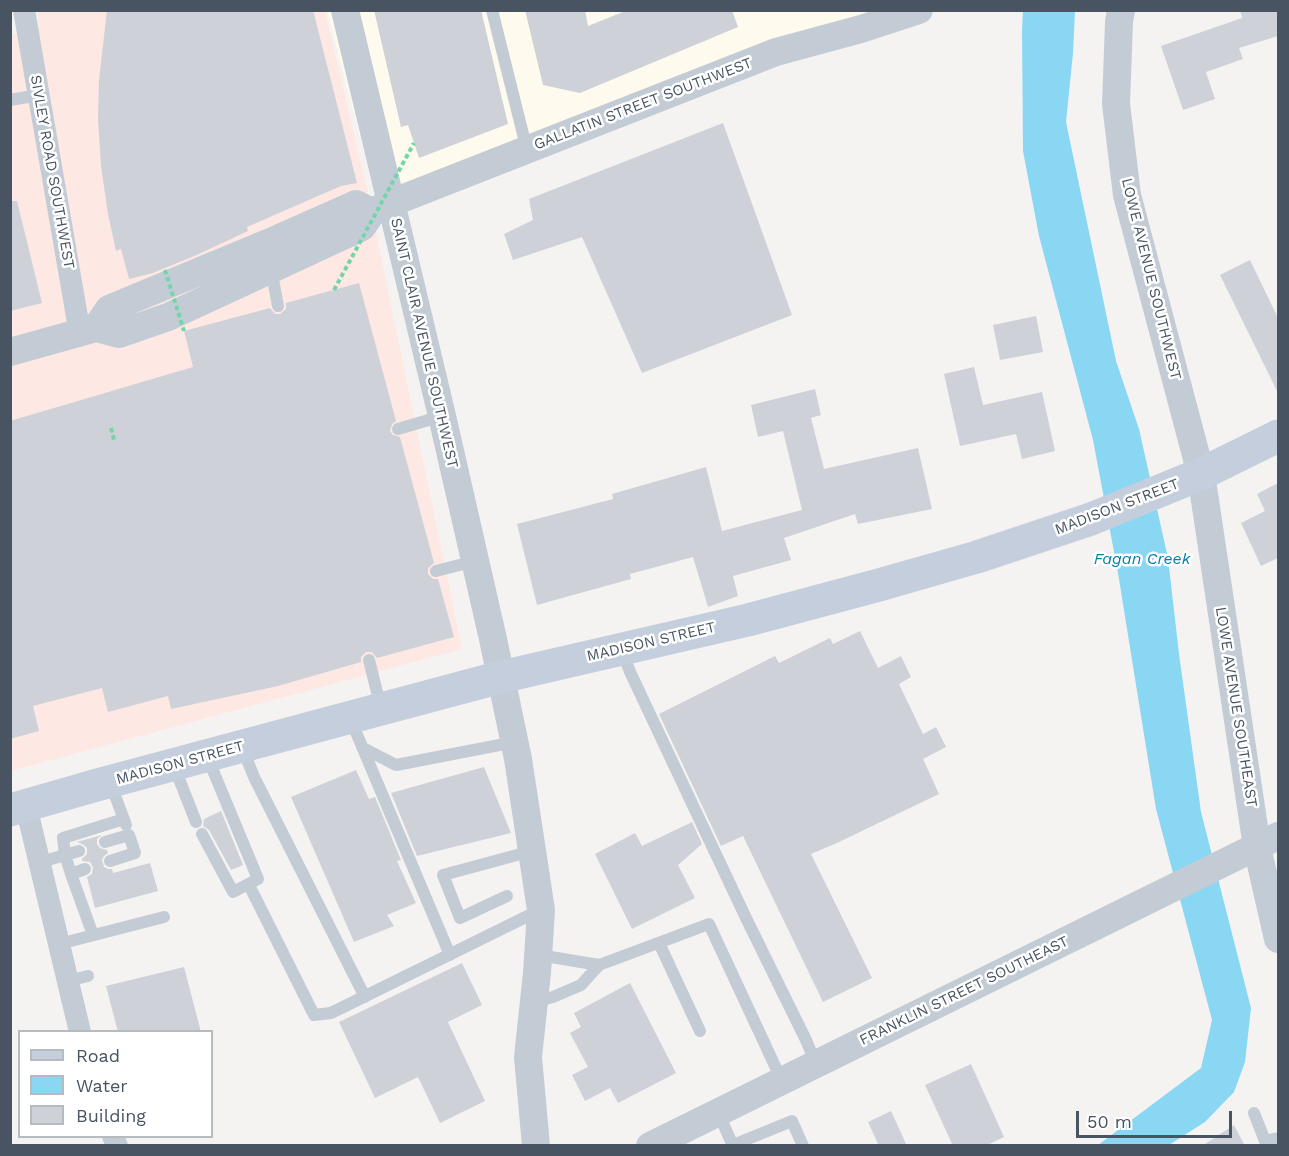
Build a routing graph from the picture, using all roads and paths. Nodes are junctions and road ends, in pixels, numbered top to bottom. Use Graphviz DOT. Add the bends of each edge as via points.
graph roads {
  1 [pos="345,10"];
  2 [pos="492,10"];
  3 [pos="919,10"];
  4 [pos="1121,10"];
  5 [pos="20,19"];
  6 [pos="859,20"];
  7 [pos="39,95"];
  8 [pos="10,100"];
  9 [pos="414,143"];
  10 [pos="527,150"];
  11 [pos="381,208"];
  12 [pos="269,256"];
  13 [pos="165,270"];
  14 [pos="334,290"];
  15 [pos="278,306"];
  16 [pos="88,331"];
  17 [pos="184,331"];
  18 [pos="10,352"];
  19 [pos="442,416"];
  20 [pos="111,428"];
  21 [pos="398,429"];
  22 [pos="1278,436"];
  23 [pos="114,440"];
  24 [pos="1201,474"];
  25 [pos="475,561"];
  26 [pos="436,571"];
  27 [pos="620,649"];
  28 [pos="369,660"];
  29 [pos="501,677"];
  30 [pos="366,713"];
  31 [pos="515,742"];
  32 [pos="242,746"];
  33 [pos="363,748"];
  34 [pos="207,756"];
  35 [pos="173,765"];
  36 [pos="110,782"];
  37 [pos="18,808"];
  38 [pos="124,819"];
  39 [pos="196,822"];
  40 [pos="202,834"];
  41 [pos="129,835"];
  42 [pos="1268,841"];
  43 [pos="105,842"];
  44 [pos="79,851"];
  45 [pos="532,851"];
  46 [pos="65,855"];
  47 [pos="110,861"];
  48 [pos="41,862"];
  49 [pos="85,869"];
  50 [pos="71,874"];
  51 [pos="249,885"];
  52 [pos="507,896"];
  53 [pos="541,910"];
  54 [pos="164,917"];
  55 [pos="93,935"];
  56 [pos="1278,939"];
  57 [pos="659,943"];
  58 [pos="59,944"];
  59 [pos="450,955"];
  60 [pos="538,956"];
  61 [pos="599,965"];
  62 [pos="365,997"];
  63 [pos="534,1002"];
  64 [pos="80,1030"];
  65 [pos="700,1031"];
  66 [pos="816,1064"];
  67 [pos="782,1081"];
  68 [pos="718,1112"];
  69 [pos="1254,1113"];
  70 [pos="1278,1138"];
  71 [pos="1266,1144"];
  72 [pos="733,1145"];
  73 [pos="536,1146"];
  74 [pos="650,1146"];
  75 [pos="803,1146"];
  1 -- 11 [label="street, SAINT CLAIR AVENUE SOUTHWEST"];
  2 -- 10 [label="lane"];
  3 -- 6 [label="street, GALLATIN STREET SOUTHWEST"];
  4 -- 24 [label="street, LOWE AVENUE SOUTHWEST" via="1116,104 1127,195"];
  5 -- 7 [label="street, SIVLEY ROAD SOUTHWEST"];
  6 -- 10 [label="street, GALLATIN STREET SOUTHWEST"];
  7 -- 8 [label="lane"];
  7 -- 16 [label="street, SIVLEY ROAD SOUTHWEST"];
  9 -- 14 [label="path, bridge"];
  10 -- 11 [label="street, GALLATIN STREET SOUTHWEST"];
  11 -- 12 [label="street, GALLATIN STREET SOUTHWEST" via="356,204"];
  11 -- 19 [label="street, SAINT CLAIR AVENUE SOUTHWEST"];
  12 -- 15 [label="lane"];
  12 -- 16 [label="street, GALLATIN STREET SOUTHWEST" via="110,309"];
  12 -- 16 [label="street" via="243,269 238,284 168,317 119,334"];
  13 -- 17 [label="path, bridge"];
  16 -- 18 [label="street"];
  19 -- 21 [label="lane"];
  19 -- 25 [label="street, SAINT CLAIR AVENUE SOUTHWEST"];
  20 -- 23 [label="path"];
  22 -- 24 [label="main road, MADISON STREET"];
  24 -- 27 [label="main road, MADISON STREET" via="1091,519 977,557 748,620"];
  24 -- 42 [label="street, LOWE AVENUE SOUTHEAST"];
  25 -- 26 [label="lane"];
  25 -- 29 [label="street, SAINT CLAIR AVENUE SOUTHWEST"];
  27 -- 29 [label="main road, MADISON STREET"];
  27 -- 66 [label="lane"];
  28 -- 30 [label="lane"];
  29 -- 30 [label="main road, MADISON STREET"];
  29 -- 31 [label="street, SAINT CLAIR AVENUE SOUTHWEST"];
  30 -- 32 [label="main road, MADISON STREET"];
  30 -- 33 [label="lane"];
  31 -- 33 [label="lane" via="396,765"];
  31 -- 45 [label="street, SAINT CLAIR AVENUE SOUTHWEST"];
  32 -- 34 [label="main road, MADISON STREET"];
  32 -- 62 [label="lane"];
  33 -- 59 [label="lane"];
  34 -- 35 [label="main road, MADISON STREET"];
  34 -- 51 [label="lane" via="258,879"];
  35 -- 36 [label="main road, MADISON STREET"];
  35 -- 39 [label="lane"];
  36 -- 37 [label="main road, MADISON STREET"];
  36 -- 38 [label="lane"];
  37 -- 48 [label="street"];
  38 -- 41 [label="lane"];
  38 -- 46 [label="lane" via="63,838"];
  40 -- 51 [label="lane" via="233,892"];
  41 -- 43 [label="lane"];
  41 -- 47 [label="lane" via="135,853"];
  42 -- 56 [label="street, LOWE AVENUE SOUTHEAST"];
  42 -- 66 [label="street, FRANKLIN STREET SOUTHEAST"];
  44 -- 46 [label="lane"];
  45 -- 52 [label="lane" via="443,875 460,918"];
  45 -- 53 [label="street, SAINT CLAIR AVENUE SOUTHWEST"];
  46 -- 48 [label="lane"];
  46 -- 50 [label="lane"];
  48 -- 58 [label="street"];
  49 -- 50 [label="lane"];
  50 -- 55 [label="lane"];
  51 -- 62 [label="lane" via="314,1015"];
  53 -- 59 [label="lane"];
  53 -- 60 [label="street, SAINT CLAIR AVENUE SOUTHWEST"];
  54 -- 55 [label="lane"];
  55 -- 58 [label="lane"];
  57 -- 61 [label="lane"];
  57 -- 65 [label="lane"];
  57 -- 67 [label="lane" via="709,924"];
  58 -- 64 [label="street" via="78,978"];
  59 -- 62 [label="lane"];
  60 -- 61 [label="lane"];
  60 -- 63 [label="street, SAINT CLAIR AVENUE SOUTHWEST"];
  61 -- 63 [label="lane" via="581,985"];
  63 -- 73 [label="street, SAINT CLAIR AVENUE SOUTHWEST" via="528,1057"];
  66 -- 67 [label="street, FRANKLIN STREET SOUTHEAST"];
  67 -- 68 [label="street, FRANKLIN STREET SOUTHEAST"];
  68 -- 72 [label="lane"];
  68 -- 74 [label="street, FRANKLIN STREET SOUTHEAST"];
  69 -- 71 [label="lane"];
  70 -- 71 [label="lane"];
  72 -- 75 [label="lane" via="792,1121"];
}
